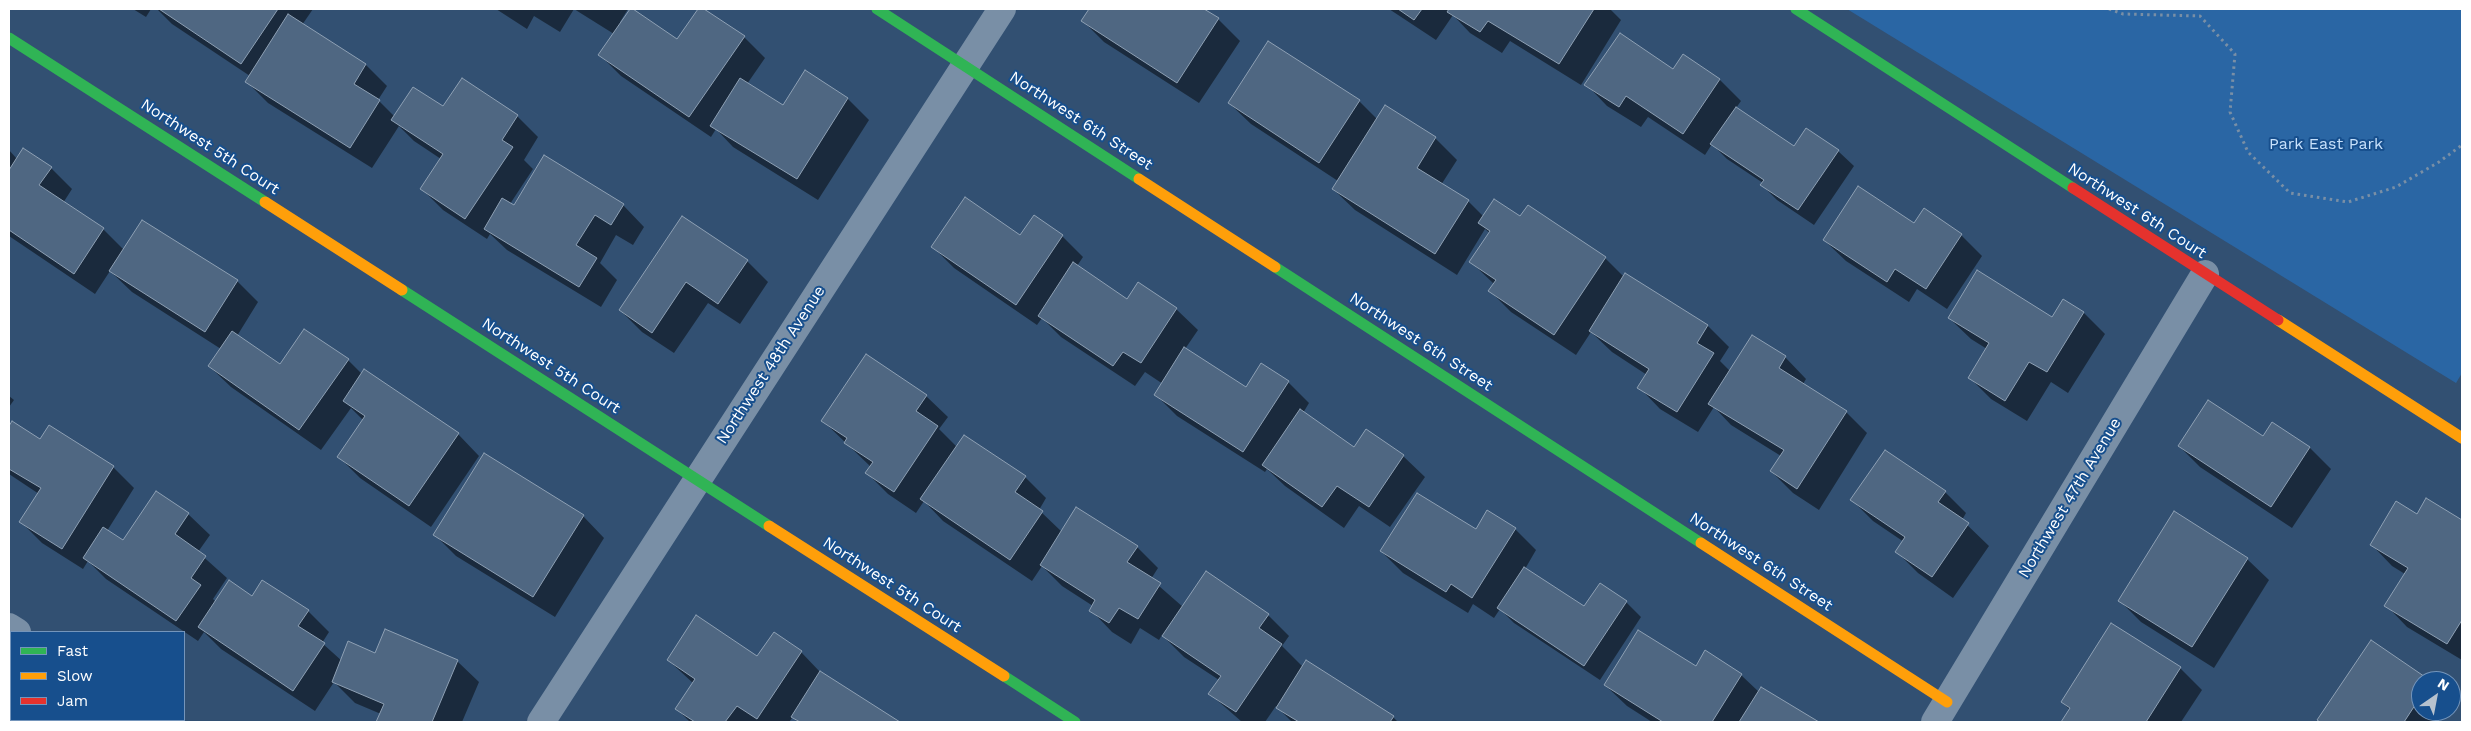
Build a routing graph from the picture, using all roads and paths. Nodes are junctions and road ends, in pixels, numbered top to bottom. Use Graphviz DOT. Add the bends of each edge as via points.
graph roads {
  1 [pos="877,9"];
  2 [pos="1002,9"];
  3 [pos="1796,9"];
  4 [pos="2109,9"];
  5 [pos="2198,9"];
  6 [pos="2200,16"];
  7 [pos="9,38"];
  8 [pos="965,66"];
  9 [pos="2462,145"];
  10 [pos="2205,274"];
  11 [pos="2462,438"];
  12 [pos="698,478"];
  13 [pos="1941,712"];
  14 [pos="541,722"];
  15 [pos="1075,722"];
  1 -- 8 [label="street, Northwest 6th Street"];
  2 -- 8 [label="street, Northwest 48th Avenue"];
  3 -- 10 [label="street, Northwest 6th Court"];
  4 -- 6 [label="path" via="2123,14"];
  5 -- 6 [label="path"];
  6 -- 9 [label="path" via="2235,54 2230,112 2248,152 2290,193 2348,202 2396,187"];
  7 -- 12 [label="street, Northwest 5th Court"];
  8 -- 12 [label="street, Northwest 48th Avenue"];
  8 -- 13 [label="street, Northwest 6th Street"];
  10 -- 11 [label="street, Northwest 6th Court"];
  10 -- 13 [label="street, Northwest 47th Avenue"];
  12 -- 14 [label="street, Northwest 48th Avenue"];
  12 -- 15 [label="street, Northwest 5th Court"];
}
